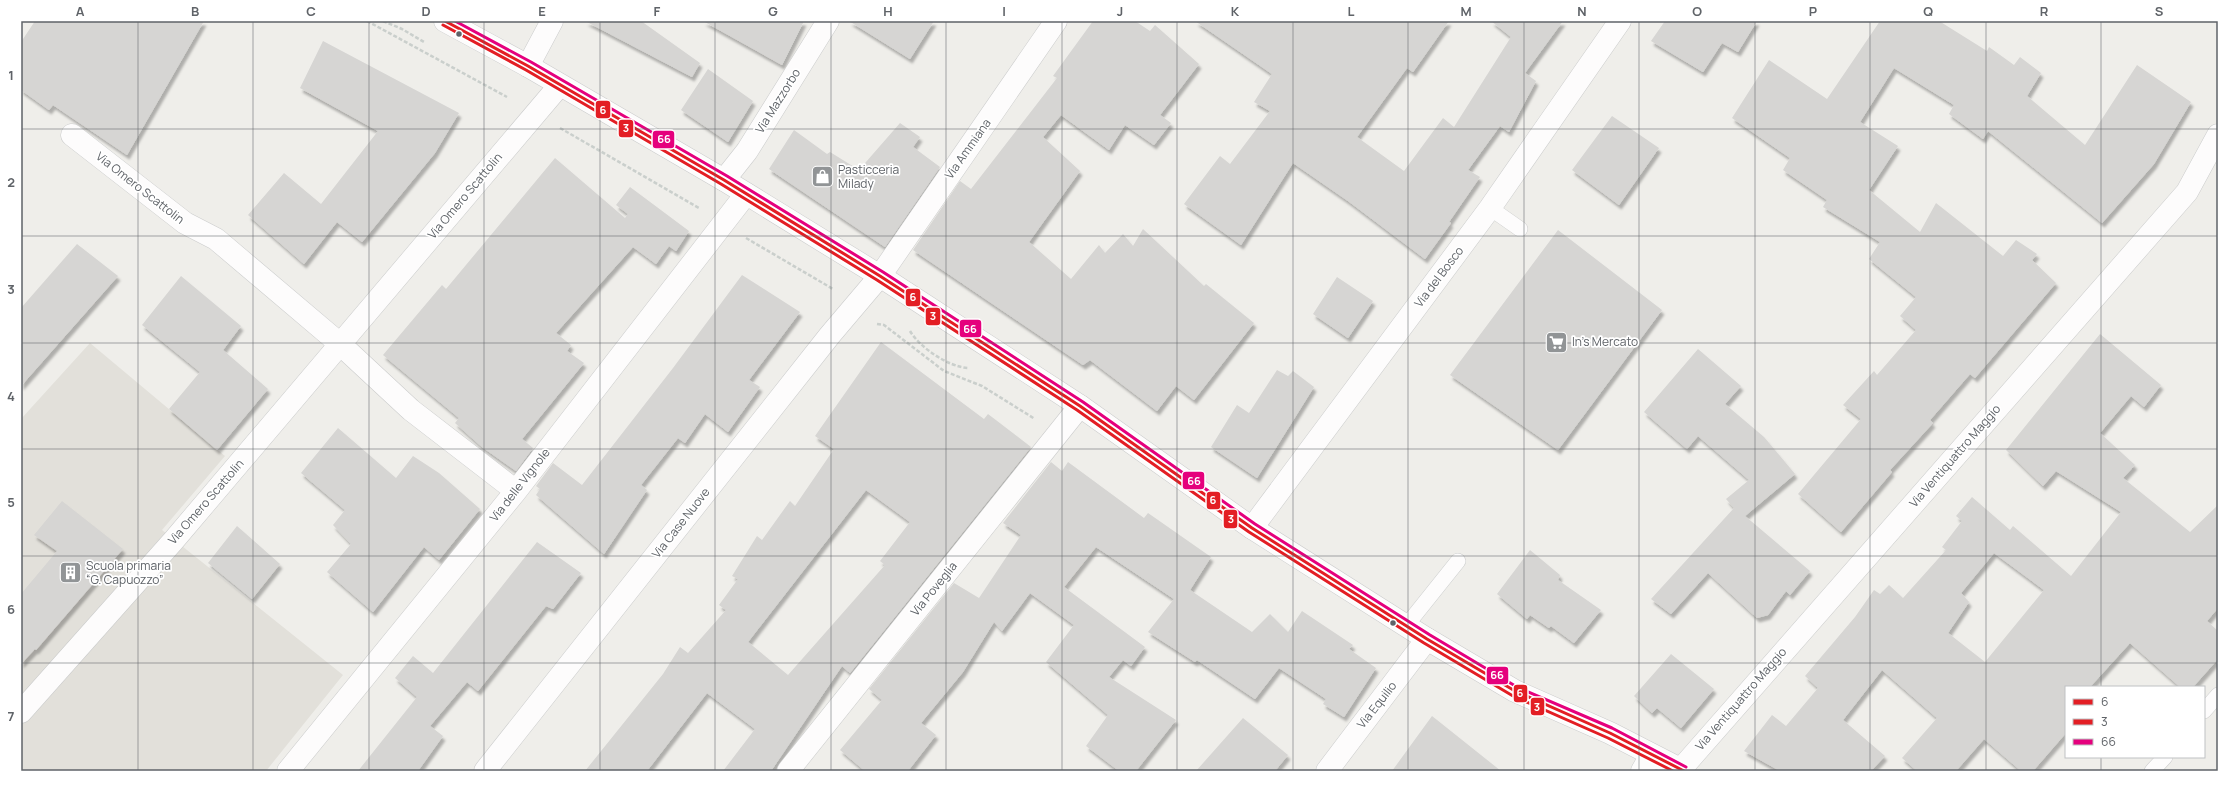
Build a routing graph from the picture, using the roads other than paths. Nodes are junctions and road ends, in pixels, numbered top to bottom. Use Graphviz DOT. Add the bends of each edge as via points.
graph roads {
  1 [pos="445,21"];
  2 [pos="552,21"];
  3 [pos="828,21"];
  4 [pos="1056,21"];
  5 [pos="1620,21"];
  6 [pos="528,66"];
  7 [pos="559,86"];
  8 [pos="72,135"];
  9 [pos="2218,135"];
  10 [pos="724,180"];
  11 [pos="746,194"];
  12 [pos="1490,208"];
  13 [pos="1520,229"];
  14 [pos="880,276"];
  15 [pos="340,344"];
  16 [pos="1080,406"];
  17 [pos="516,491"];
  18 [pos="1252,528"];
  19 [pos="1458,561"];
  20 [pos="1406,626"];
  21 [pos="1427,639"];
  22 [pos="2218,695"];
  23 [pos="2205,710"];
  24 [pos="21,712"];
  25 [pos="2163,758"];
  26 [pos="1646,763"];
  27 [pos="1682,770"];
  28 [pos="288,771"];
  29 [pos="484,771"];
  30 [pos="788,771"];
  31 [pos="1327,771"];
  32 [pos="2152,771"];
  1 -- 6 [label="street"];
  2 -- 6 [label="street"];
  3 -- 10 [label="street, Via Mazzorbo" via="747,150"];
  4 -- 14 [label="street, Via Ammiana"];
  5 -- 12 [label="street, Via del Bosco"];
  6 -- 7 [label="street"];
  7 -- 10 [label="street"];
  7 -- 15 [label="street, Via Omero Scattolin"];
  8 -- 15 [label="street, Via Omero Scattolin" via="184,223 216,239"];
  9 -- 27 [label="street, Via Ventiquattro Maggio" via="2187,192"];
  10 -- 11 [label="street"];
  11 -- 14 [label="street"];
  11 -- 17 [label="street, Via delle Vignole"];
  12 -- 13 [label="lane"];
  12 -- 18 [label="street, Via del Bosco"];
  14 -- 16 [label="street"];
  14 -- 29 [label="street, Via Case Nuove"];
  15 -- 17 [label="street, Via Omero Scattolin" via="411,410"];
  15 -- 24 [label="street, Via Omero Scattolin" via="174,540"];
  16 -- 18 [label="street"];
  16 -- 30 [label="street, Via Poveglia"];
  17 -- 28 [label="street, Via delle Vignole"];
  18 -- 20 [label="street"];
  19 -- 20 [label="lane"];
  20 -- 21 [label="street"];
  21 -- 26 [label="street" via="1515,691 1610,733"];
  21 -- 31 [label="street, Via Equilio"];
  22 -- 23 [label="lane"];
  25 -- 32 [label="lane"];
  26 -- 27 [label="street"];
}
